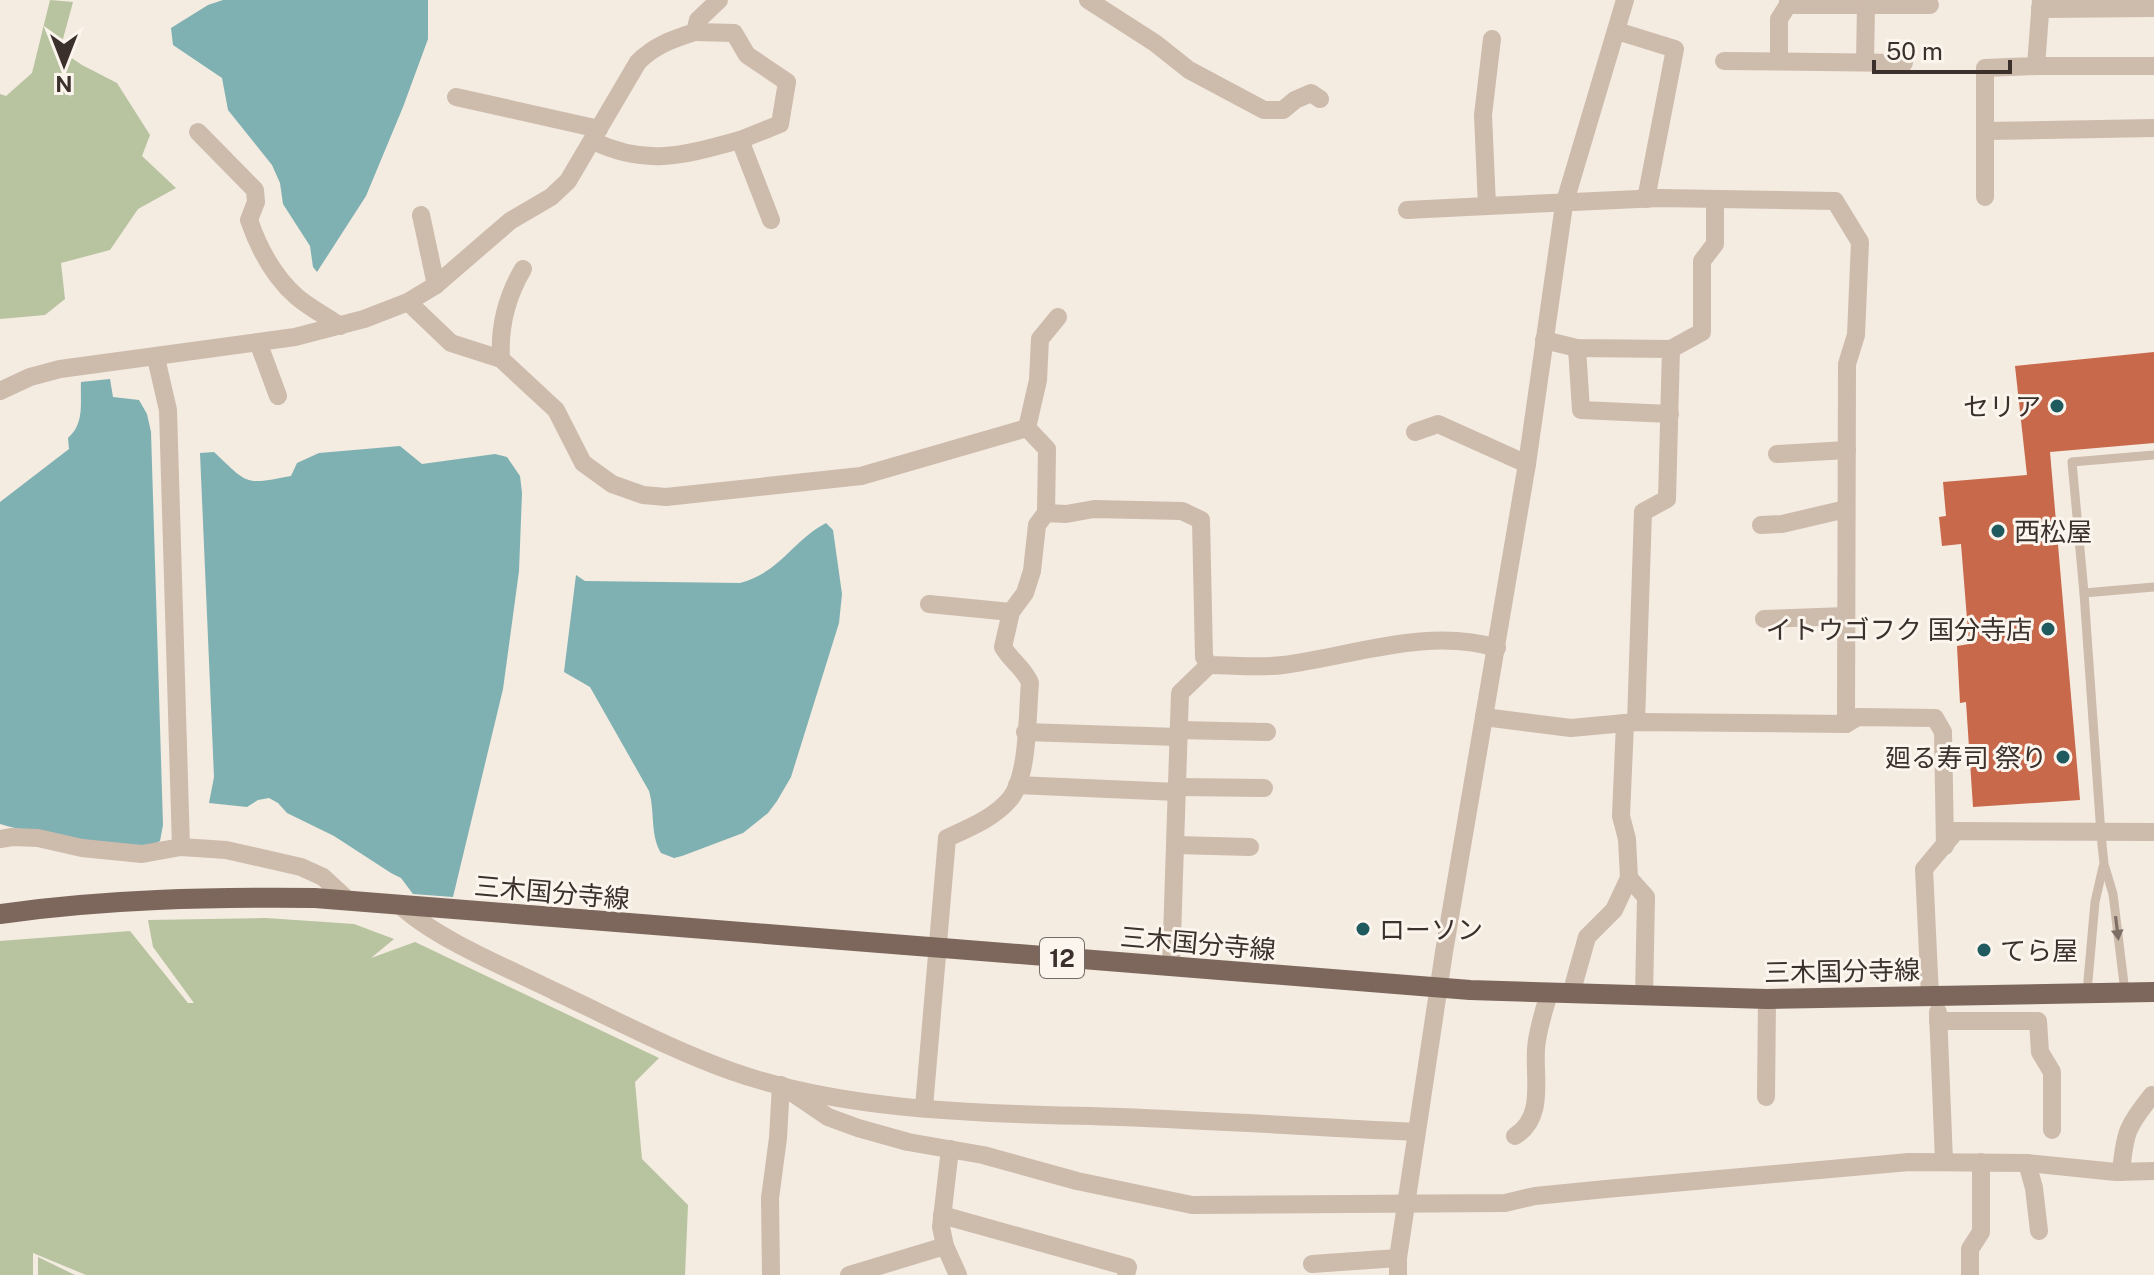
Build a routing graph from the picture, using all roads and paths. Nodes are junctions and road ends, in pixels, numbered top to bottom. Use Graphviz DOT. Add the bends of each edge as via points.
graph roads {
  1 [pos="719,0"];
  2 [pos="1088,0"];
  3 [pos="1625,0"];
  4 [pos="1788,3"];
  5 [pos="2040,4"];
  6 [pos="1866,5"];
  7 [pos="1930,5"];
  8 [pos="2154,8"];
  9 [pos="1617,31"];
  10 [pos="695,32"];
  11 [pos="1492,39"];
  12 [pos="1724,61"];
  13 [pos="1779,61"];
  14 [pos="1865,62"];
  15 [pos="1904,63"];
  16 [pos="2036,66"];
  17 [pos="2154,66"];
  18 [pos="456,97"];
  19 [pos="1320,99"];
  20 [pos="2154,128"];
  21 [pos="1986,131"];
  22 [pos="198,132"];
  23 [pos="596,135"];
  24 [pos="740,140"];
  25 [pos="1985,197"];
  26 [pos="1646,199"];
  27 [pos="1715,199"];
  28 [pos="1564,205"];
  29 [pos="1487,206"];
  30 [pos="1407,210"];
  31 [pos="421,215"];
  32 [pos="771,220"];
  33 [pos="523,269"];
  34 [pos="436,285"];
  35 [pos="408,302"];
  36 [pos="1058,317"];
  37 [pos="340,326"];
  38 [pos="1544,340"];
  39 [pos="258,342"];
  40 [pos="1577,348"];
  41 [pos="1671,349"];
  42 [pos="156,358"];
  43 [pos="501,359"];
  44 [pos="0,391"];
  45 [pos="278,396"];
  46 [pos="1670,414"];
  47 [pos="1027,428"];
  48 [pos="1415,432"];
  49 [pos="1847,450"];
  50 [pos="1777,454"];
  51 [pos="2154,455"];
  52 [pos="1527,464"];
  53 [pos="1846,509"];
  54 [pos="1046,513"];
  55 [pos="1761,525"];
  56 [pos="2154,587"];
  57 [pos="2084,593"];
  58 [pos="929,604"];
  59 [pos="1011,612"];
  60 [pos="1846,616"];
  61 [pos="1764,619"];
  62 [pos="1497,648"];
  63 [pos="1209,665"];
  64 [pos="1484,717"];
  65 [pos="1630,722"];
  66 [pos="1846,724"];
  67 [pos="1025,732"];
  68 [pos="1267,732"];
  69 [pos="1179,733"];
  70 [pos="1017,785"];
  71 [pos="1264,788"];
  72 [pos="1177,789"];
  73 [pos="2154,832"];
  74 [pos="2101,834"];
  75 [pos="0,839"];
  76 [pos="1175,845"];
  77 [pos="1945,846"];
  78 [pos="181,847"];
  79 [pos="1250,847"];
  80 [pos="2104,864"];
  81 [pos="1629,878"];
  82 [pos="348,900"];
  83 [pos="401,906"];
  84 [pos="0,914"];
  85 [pos="937,948"];
  86 [pos="1171,967"];
  87 [pos="1440,987"];
  88 [pos="2087,992"];
  89 [pos="2154,992"];
  90 [pos="1549,993"];
  91 [pos="2125,993"];
  92 [pos="1571,994"];
  93 [pos="1644,996"];
  94 [pos="1934,996"];
  95 [pos="1767,999"];
  96 [pos="1938,1021"];
  97 [pos="781,1085"];
  98 [pos="2152,1095"];
  99 [pos="1766,1097"];
  100 [pos="924,1107"];
  101 [pos="2052,1130"];
  102 [pos="1416,1132"];
  103 [pos="1515,1136"];
  104 [pos="950,1149"];
  105 [pos="1944,1161"];
  106 [pos="1981,1162"];
  107 [pos="2027,1163"];
  108 [pos="2154,1171"];
  109 [pos="2121,1172"];
  110 [pos="1407,1202"];
  111 [pos="942,1215"];
  112 [pos="2039,1231"];
  113 [pos="945,1246"];
  114 [pos="1312,1264"];
  115 [pos="1398,1267"];
  116 [pos="771,1275"];
  117 [pos="849,1275"];
  118 [pos="958,1275"];
  119 [pos="1126,1275"];
  120 [pos="1970,1275"];
  1 -- 10 [label="street" via="698,20"];
  2 -- 19 [label="street" via="1189,70 1264,110 1283,110 1311,93"];
  3 -- 9 [label="street"];
  4 -- 6 [label="street"];
  4 -- 13 [label="street" via="1779,19"];
  5 -- 8 [label="street"];
  5 -- 16 [label="street"];
  6 -- 7 [label="street"];
  6 -- 14 [label="street"];
  9 -- 26 [label="street" via="1675,49"];
  9 -- 28 [label="street"];
  10 -- 23 [label="street" via="648,51"];
  10 -- 24 [label="street" via="734,33 747,55 787,82 780,124"];
  11 -- 29 [label="street" via="1483,115"];
  12 -- 13 [label="street"];
  13 -- 14 [label="street"];
  14 -- 15 [label="street"];
  16 -- 17 [label="street"];
  16 -- 21 [label="street" via="1985,68"];
  18 -- 23 [label="street"];
  20 -- 21 [label="street"];
  21 -- 25 [label="street"];
  22 -- 37 [label="street" via="255,190 249,220 273,269 296,296"];
  23 -- 24 [label="street" via="616,151 656,158"];
  23 -- 34 [label="street" via="568,181 551,197 510,221"];
  24 -- 32 [label="street"];
  26 -- 27 [label="street"];
  26 -- 28 [label="street"];
  27 -- 41 [label="street" via="1715,244 1702,261 1702,332"];
  27 -- 49 [label="street" via="1835,201 1860,242 1856,335 1847,364"];
  28 -- 29 [label="street"];
  28 -- 38 [label="street"];
  29 -- 30 [label="street"];
  31 -- 34 [label="street"];
  33 -- 43 [label="street" via="510,292 499,333"];
  34 -- 35 [label="street"];
  35 -- 37 [label="street"];
  35 -- 43 [label="street" via="451,343"];
  36 -- 47 [label="street" via="1040,339"];
  37 -- 39 [label="street"];
  38 -- 40 [label="street"];
  38 -- 52 [label="street"];
  39 -- 42 [label="street"];
  39 -- 45 [label="street"];
  40 -- 41 [label="street"];
  40 -- 46 [label="street" via="1581,410"];
  41 -- 46 [label="street"];
  42 -- 44 [label="street" via="60,369"];
  42 -- 78 [label="street" via="168,410"];
  43 -- 47 [label="street" via="556,410 583,463 612,484 643,495 861,476"];
  46 -- 65 [label="street" via="1667,499 1643,512"];
  47 -- 54 [label="street" via="1047,449"];
  48 -- 52 [label="street" via="1438,424"];
  49 -- 50 [label="street"];
  49 -- 53 [label="street"];
  51 -- 57 [label="lane" via="2072,462"];
  52 -- 62 [label="street"];
  53 -- 55 [label="street"];
  53 -- 60 [label="street"];
  54 -- 59 [label="street" via="1037,525 1025,593"];
  54 -- 63 [label="street" via="1182,511 1201,520 1204,657"];
  56 -- 57 [label="lane"];
  57 -- 74 [label="lane"];
  58 -- 59 [label="street"];
  59 -- 67 [label="street" via="1003,647 1030,683"];
  60 -- 61 [label="street"];
  60 -- 66 [label="street"];
  62 -- 63 [label="street" via="1470,640 1383,646 1281,665"];
  62 -- 64 [label="street"];
  63 -- 69 [label="street" via="1180,693"];
  64 -- 65 [label="street" via="1571,728"];
  64 -- 87 [label="street"];
  65 -- 66 [label="street"];
  65 -- 81 [label="street" via="1621,816"];
  66 -- 77 [label="street" via="1858,717 1935,718 1943,732"];
  67 -- 69 [label="street"];
  67 -- 70 [label="street"];
  68 -- 69 [label="street"];
  69 -- 72 [label="street"];
  70 -- 72 [label="street"];
  70 -- 85 [label="street" via="1011,798 982,822 947,838"];
  71 -- 72 [label="street"];
  72 -- 76 [label="street"];
  73 -- 74 [label="street"];
  74 -- 77 [label="street" via="1956,831"];
  74 -- 80 [label="lane"];
  75 -- 78 [label="street" via="38,838 142,854"];
  76 -- 79 [label="street"];
  76 -- 86 [label="street"];
  77 -- 94 [label="street" via="1924,869"];
  78 -- 82 [label="street" via="226,850 301,867 323,877"];
  80 -- 88 [label="lane"];
  80 -- 91 [label="lane, one-way" via="2113,894"];
  81 -- 92 [label="street" via="1614,910 1587,937"];
  81 -- 93 [label="street" via="1646,897"];
  82 -- 83 [label="main road, 三木国分寺線 / 12"];
  82 -- 84 [label="main road, 三木国分寺線 / 12" via="203,897"];
  83 -- 85 [label="main road, 三木国分寺線 / 12"];
  83 -- 97 [label="street" via="417,921 585,1006 731,1071"];
  85 -- 86 [label="main road, 三木国分寺線 / 12"];
  85 -- 100 [label="street"];
  86 -- 87 [label="main road, 三木国分寺線 / 12"];
  87 -- 90 [label="main road, 三木国分寺線 / 12"];
  87 -- 102 [label="street"];
  88 -- 91 [label="main road, 三木国分寺線 / 12"];
  88 -- 94 [label="main road, 三木国分寺線 / 12"];
  89 -- 91 [label="main road, 三木国分寺線 / 12"];
  90 -- 92 [label="main road, 三木国分寺線 / 12"];
  90 -- 103 [label="street" via="1536,1046 1534,1116"];
  92 -- 93 [label="main road, 三木国分寺線 / 12"];
  93 -- 95 [label="main road, 三木国分寺線 / 12"];
  94 -- 95 [label="main road, 三木国分寺線 / 12"];
  94 -- 96 [label="street"];
  95 -- 99 [label="street"];
  96 -- 101 [label="street" via="2038,1021 2040,1052 2061,1095"];
  96 -- 105 [label="street"];
  97 -- 100 [label="street"];
  97 -- 104 [label="street" via="828,1117"];
  97 -- 116 [label="street" via="770,1198"];
  98 -- 109 [label="street" via="2129,1125"];
  100 -- 102 [label="street"];
  102 -- 110 [label="street"];
  104 -- 110 [label="street" via="1192,1205"];
  104 -- 111 [label="street"];
  105 -- 106 [label="street"];
  105 -- 110 [label="street" via="1732,1176 1505,1203"];
  106 -- 107 [label="street"];
  106 -- 120 [label="street" via="1981,1232 1970,1249"];
  107 -- 109 [label="street"];
  107 -- 112 [label="street"];
  108 -- 109 [label="street"];
  110 -- 115 [label="street"];
  111 -- 113 [label="street"];
  111 -- 119 [label="street" via="1128,1267"];
  113 -- 117 [label="street"];
  113 -- 118 [label="street"];
  114 -- 115 [label="street"];
}
